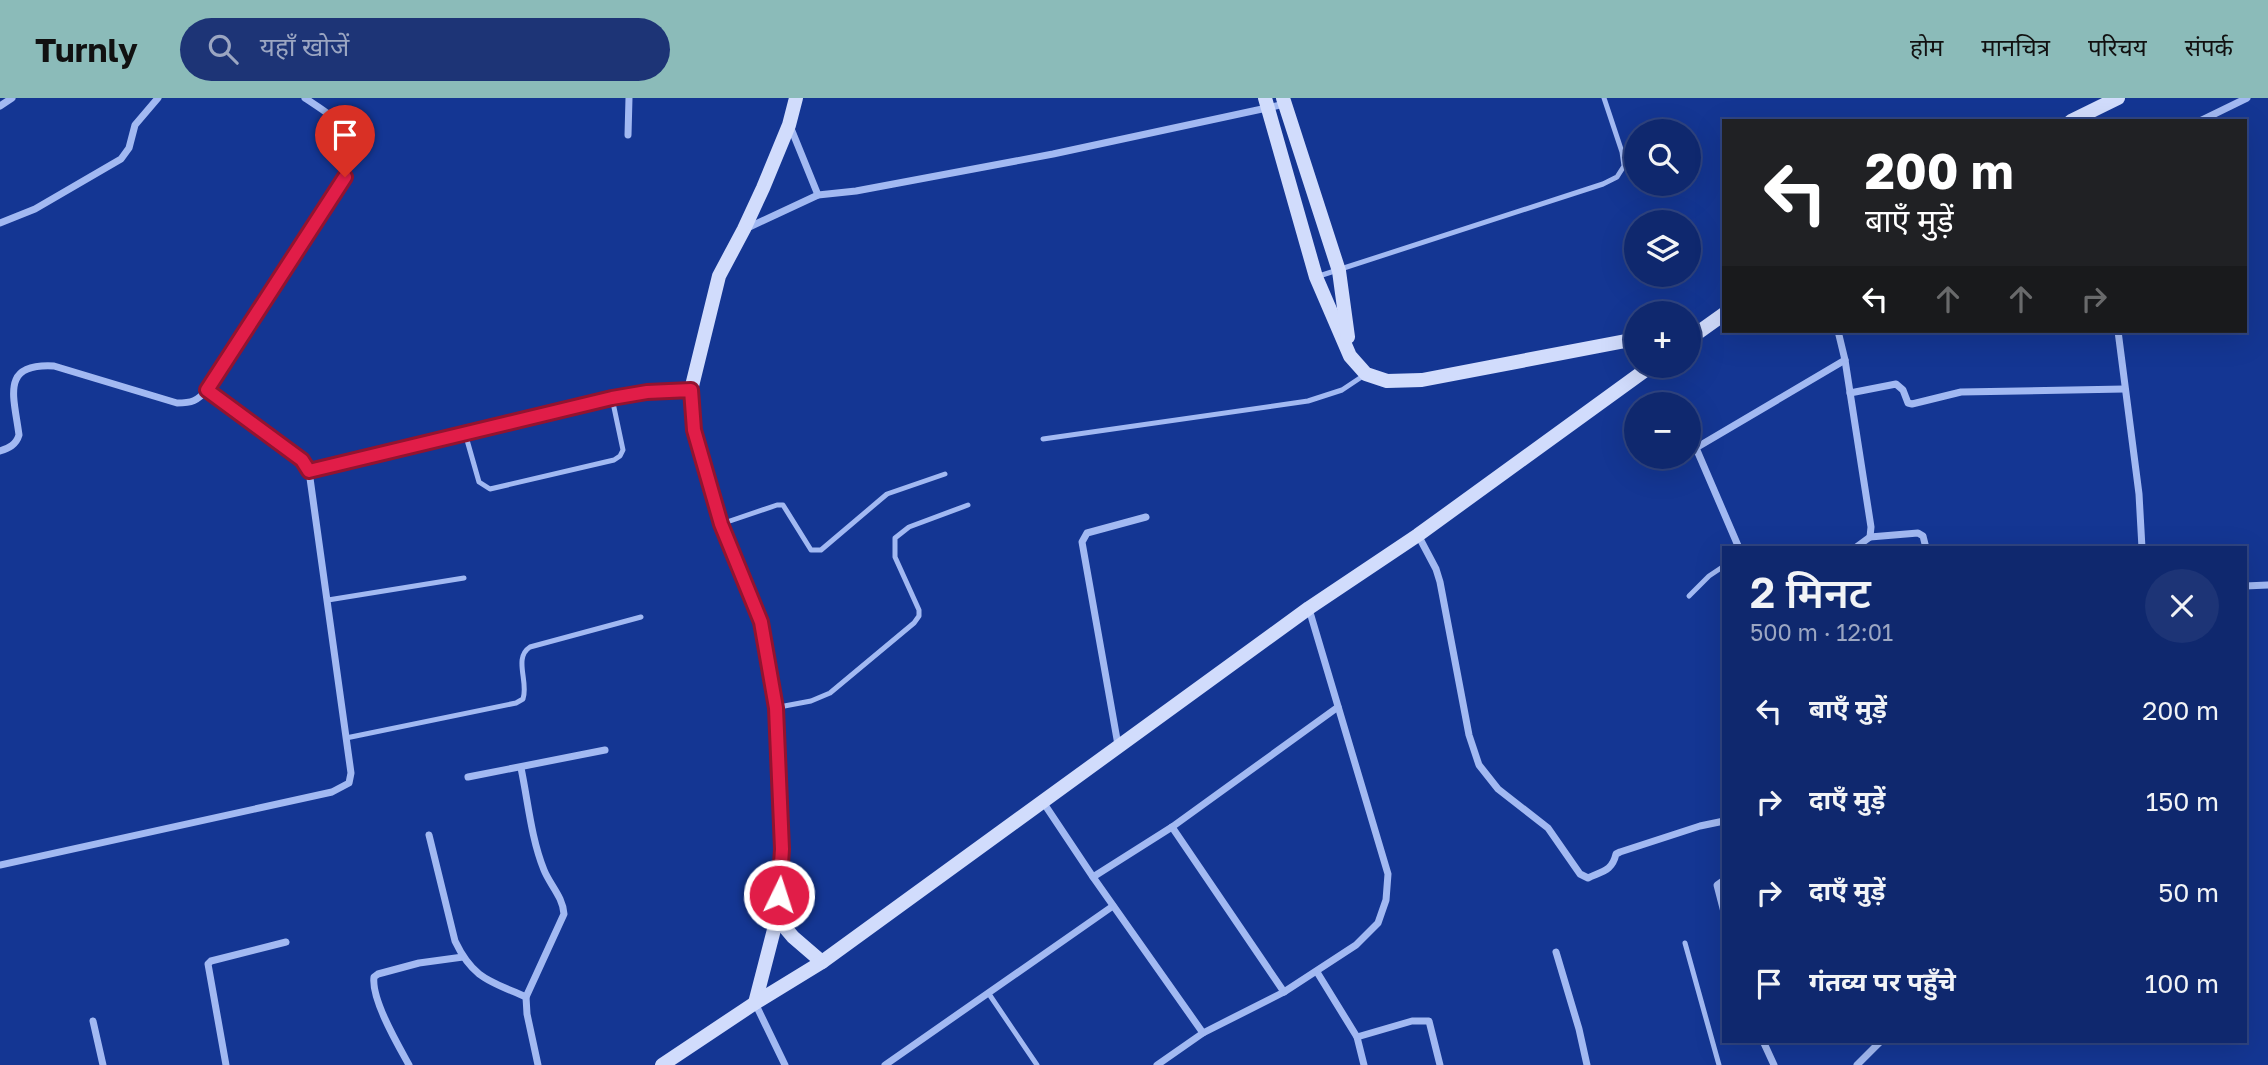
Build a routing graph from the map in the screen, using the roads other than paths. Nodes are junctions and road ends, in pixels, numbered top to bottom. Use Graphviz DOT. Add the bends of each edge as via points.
graph roads {
  1 [pos="12,98"];
  2 [pos="158,98"];
  3 [pos="305,98"];
  4 [pos="629,98"];
  5 [pos="796,98"];
  6 [pos="1604,98"];
  7 [pos="2118,98"];
  8 [pos="2246,98"];
  9 [pos="1284,101"];
  10 [pos="1267,102"];
  11 [pos="0,106"];
  12 [pos="2077,119"];
  13 [pos="2204,119"];
  14 [pos="789,125"];
  15 [pos="628,135"];
  16 [pos="818,195"];
  17 [pos="0,223"];
  18 [pos="744,229"];
  19 [pos="1339,271"];
  20 [pos="1316,277"];
  21 [pos="1722,315"];
  22 [pos="1707,326"];
  23 [pos="1701,327"];
  24 [pos="1701,330"];
  25 [pos="1838,333"];
  26 [pos="2118,333"];
  27 [pos="1624,341"];
  28 [pos="1350,356"];
  29 [pos="1845,360"];
  30 [pos="1366,374"];
  31 [pos="1634,378"];
  32 [pos="2124,389"];
  33 [pos="207,390"];
  34 [pos="691,390"];
  35 [pos="1850,393"];
  36 [pos="612,398"];
  37 [pos="466,433"];
  38 [pos="1043,439"];
  39 [pos="1701,445"];
  40 [pos="0,451"];
  41 [pos="1701,469"];
  42 [pos="309,471"];
  43 [pos="944,474"];
  44 [pos="968,505"];
  45 [pos="1146,517"];
  46 [pos="721,524"];
  47 [pos="1418,535"];
  48 [pos="1870,537"];
  49 [pos="1738,546"];
  50 [pos="1859,546"];
  51 [pos="1926,546"];
  52 [pos="2142,546"];
  53 [pos="1722,567"];
  54 [pos="464,578"];
  55 [pos="2268,585"];
  56 [pos="2247,586"];
  57 [pos="1689,596"];
  58 [pos="328,600"];
  59 [pos="1308,608"];
  60 [pos="641,617"];
  61 [pos="1338,706"];
  62 [pos="776,708"];
  63 [pos="346,738"];
  64 [pos="1119,746"];
  65 [pos="604,750"];
  66 [pos="521,768"];
  67 [pos="468,777"];
  68 [pos="1042,802"];
  69 [pos="1722,821"];
  70 [pos="1172,827"];
  71 [pos="429,835"];
  72 [pos="0,864"];
  73 [pos="1093,877"];
  74 [pos="1722,881"];
  75 [pos="1722,904"];
  76 [pos="1113,906"];
  77 [pos="777,918"];
  78 [pos="286,942"];
  79 [pos="1685,943"];
  80 [pos="1556,952"];
  81 [pos="463,957"];
  82 [pos="822,962"];
  83 [pos="1317,972"];
  84 [pos="1284,992"];
  85 [pos="989,994"];
  86 [pos="526,997"];
  87 [pos="755,1003"];
  88 [pos="93,1021"];
  89 [pos="1203,1033"];
  90 [pos="1357,1037"];
  91 [pos="1764,1043"];
  92 [pos="1879,1043"];
  93 [pos="103,1065"];
  94 [pos="226,1065"];
  95 [pos="409,1065"];
  96 [pos="538,1065"];
  97 [pos="662,1065"];
  98 [pos="785,1065"];
  99 [pos="885,1065"];
  100 [pos="1037,1065"];
  101 [pos="1157,1065"];
  102 [pos="1364,1065"];
  103 [pos="1440,1065"];
  104 [pos="1587,1065"];
  105 [pos="1719,1065"];
  106 [pos="1774,1065"];
  107 [pos="1857,1065"];
  1 -- 11 [label="street"];
  2 -- 17 [label="street" via="135,125 121,159 35,209"];
  3 -- 33 [label="street" via="345,130 352,146 351,163"];
  4 -- 15 [label="street"];
  5 -- 14 [label="street"];
  6 -- 19 [label="lane" via="1622,152 1624,166 1617,177"];
  7 -- 12 [label="street"];
  8 -- 13 [label="street"];
  9 -- 10 [label="street"];
  9 -- 19 [label="street"];
  10 -- 16 [label="street" via="1053,154"];
  10 -- 20 [label="street"];
  14 -- 16 [label="street"];
  14 -- 18 [label="street"];
  16 -- 18 [label="street"];
  18 -- 34 [label="street" via="719,276"];
  19 -- 20 [label="lane"];
  19 -- 28 [label="street"];
  20 -- 28 [label="street"];
  21 -- 22 [label="street"];
  22 -- 23 [label="street"];
  22 -- 24 [label="street"];
  25 -- 29 [label="street"];
  26 -- 32 [label="street"];
  27 -- 30 [label="street" via="1422,380 1387,381"];
  28 -- 30 [label="street"];
  29 -- 35 [label="street"];
  29 -- 39 [label="street"];
  30 -- 38 [label="lane" via="1342,390 1308,401"];
  31 -- 47 [label="street"];
  32 -- 35 [label="street" via="1961,392 1912,404 1896,384"];
  32 -- 52 [label="street"];
  33 -- 40 [label="street" via="191,403 177,403 54,366 34,365 15,378 19,435 11,447"];
  33 -- 42 [label="street" via="302,460"];
  34 -- 36 [label="street"];
  34 -- 46 [label="street" via="694,430"];
  35 -- 48 [label="street"];
  36 -- 37 [label="street"];
  36 -- 37 [label="lane" via="623,450 614,460 490,489 479,482"];
  37 -- 42 [label="street"];
  41 -- 49 [label="street"];
  42 -- 58 [label="street"];
  43 -- 46 [label="lane" via="887,494 816,552 783,506"];
  44 -- 62 [label="lane" via="909,527 895,538 895,557 919,610 914,623 830,693"];
  45 -- 64 [label="street" via="1087,533 1082,542"];
  46 -- 62 [label="street" via="761,622"];
  47 -- 59 [label="street"];
  47 -- 69 [label="street" via="1440,582 1469,735 1479,765 1498,789 1548,828 1580,874 1588,878 1611,867 1620,852"];
  48 -- 50 [label="street"];
  48 -- 51 [label="street" via="1918,533"];
  53 -- 57 [label="lane"];
  54 -- 58 [label="lane"];
  55 -- 56 [label="street"];
  58 -- 63 [label="street"];
  59 -- 61 [label="street"];
  59 -- 64 [label="street"];
  60 -- 63 [label="lane" via="524,651 526,691 516,703"];
  61 -- 70 [label="street"];
  61 -- 83 [label="street" via="1388,874 1386,900 1378,923"];
  62 -- 77 [label="street" via="782,849"];
  63 -- 72 [label="street" via="351,773 342,789"];
  64 -- 68 [label="street"];
  65 -- 66 [label="street"];
  66 -- 67 [label="street"];
  66 -- 86 [label="street" via="540,857 564,906"];
  68 -- 73 [label="street"];
  68 -- 82 [label="street"];
  70 -- 73 [label="street"];
  70 -- 84 [label="street"];
  71 -- 81 [label="street"];
  73 -- 76 [label="street"];
  74 -- 75 [label="street" via="1717,885"];
  76 -- 85 [label="street"];
  76 -- 89 [label="street"];
  77 -- 82 [label="street"];
  77 -- 87 [label="street"];
  78 -- 94 [label="street" via="208,964"];
  79 -- 105 [label="lane"];
  80 -- 104 [label="street"];
  81 -- 86 [label="street" via="481,977"];
  81 -- 95 [label="street" via="419,962 374,977 390,1029"];
  82 -- 87 [label="street"];
  83 -- 84 [label="street"];
  83 -- 90 [label="street"];
  84 -- 89 [label="street"];
  85 -- 99 [label="street"];
  85 -- 100 [label="lane"];
  86 -- 96 [label="street"];
  87 -- 97 [label="street"];
  87 -- 98 [label="street"];
  88 -- 93 [label="street"];
  89 -- 101 [label="street"];
  90 -- 102 [label="street"];
  90 -- 103 [label="street" via="1412,1021 1429,1021"];
  91 -- 106 [label="street"];
  92 -- 107 [label="street"];
}
